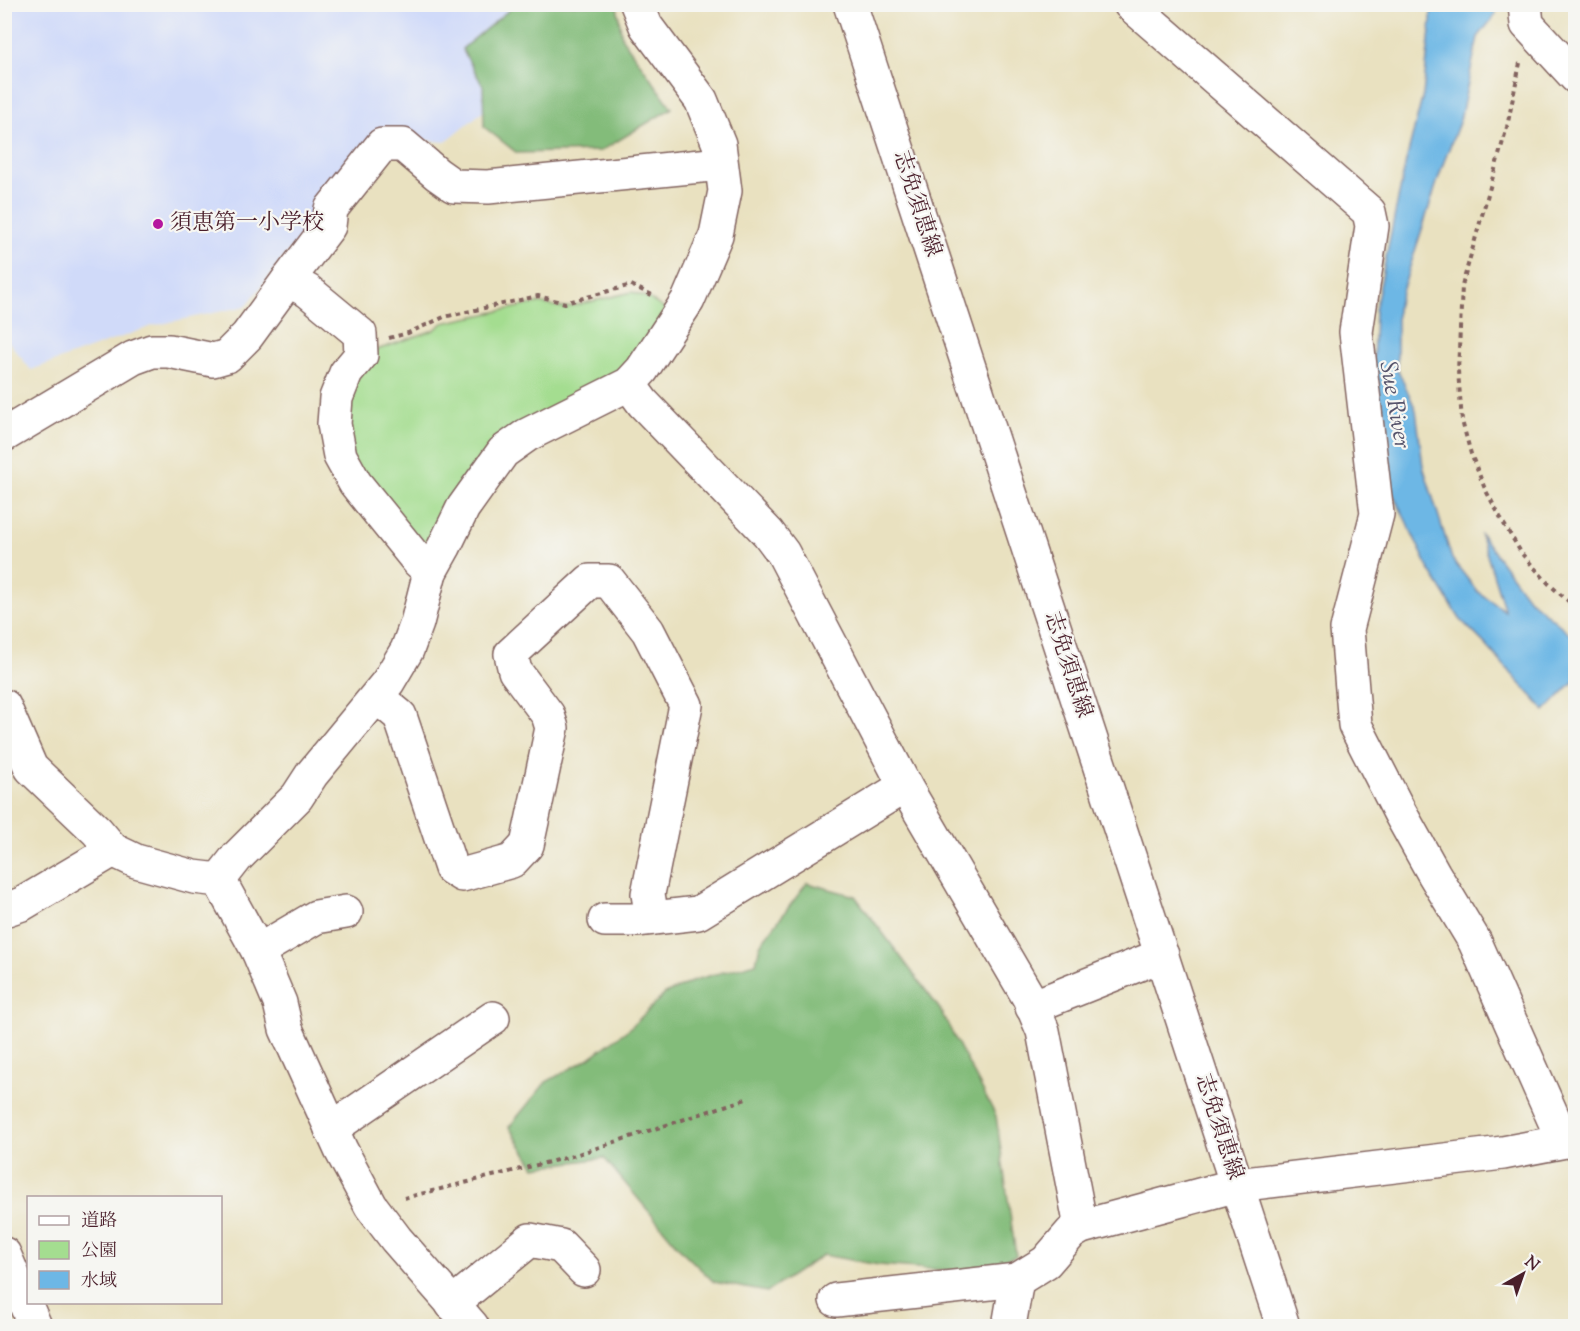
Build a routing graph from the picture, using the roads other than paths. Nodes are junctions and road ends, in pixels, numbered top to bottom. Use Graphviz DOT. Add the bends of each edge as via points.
graph roads {
  1 [pos="637,4"];
  2 [pos="850,4"];
  3 [pos="1130,4"];
  4 [pos="1526,14"];
  5 [pos="1575,77"];
  6 [pos="721,164"];
  7 [pos="288,280"];
  8 [pos="629,384"];
  9 [pos="4,435"];
  10 [pos="430,572"];
  11 [pos="377,697"];
  12 [pos="4,706"];
  13 [pos="905,786"];
  14 [pos="113,850"];
  15 [pos="219,880"];
  16 [pos="4,910"];
  17 [pos="346,912"];
  18 [pos="652,918"];
  19 [pos="604,920"];
  20 [pos="258,951"];
  21 [pos="1162,955"];
  22 [pos="1032,1007"];
  23 [pos="493,1018"];
  24 [pos="331,1129"];
  25 [pos="1569,1140"];
  26 [pos="1237,1185"];
  27 [pos="1081,1227"];
  28 [pos="4,1254"];
  29 [pos="584,1270"];
  30 [pos="1017,1280"];
  31 [pos="836,1300"];
  32 [pos="462,1315"];
  33 [pos="34,1326"];
  34 [pos="1009,1326"];
  35 [pos="1283,1326"];
  1 -- 6 [label="street" via="646,26 701,100 719,144"];
  2 -- 21 [label="street, 志免須恵線"];
  3 -- 25 [label="street" via="1369,212 1372,226 1356,332 1377,514 1347,629 1355,725 1428,864 1475,942"];
  4 -- 5 [label="street"];
  6 -- 7 [label="street" via="488,187 454,186 403,145 382,145 331,209 329,226"];
  6 -- 8 [label="street" via="725,191 716,235 688,300"];
  7 -- 9 [label="street" via="247,336 227,356 213,360 152,351 133,358"];
  7 -- 10 [label="street" via="308,291 360,334 361,355 346,374 336,398 334,424 340,456 355,483"];
  8 -- 10 [label="street" via="527,435 503,452 463,508"];
  8 -- 13 [label="street" via="783,553"];
  10 -- 11 [label="street" via="407,650"];
  11 -- 15 [label="street" via="297,797"];
  11 -- 18 [label="street" via="400,716 451,868 462,875 512,861 527,845 552,728 548,715 515,671 511,654 590,581 609,581 648,631 686,705 648,894"];
  12 -- 14 [label="street" via="31,768"];
  13 -- 18 [label="street" via="698,913"];
  13 -- 22 [label="street"];
  14 -- 15 [label="street" via="136,861"];
  14 -- 16 [label="street" via="22,904"];
  15 -- 20 [label="street"];
  17 -- 20 [label="street" via="316,917"];
  18 -- 19 [label="street"];
  20 -- 24 [label="street" via="286,1029"];
  21 -- 22 [label="street"];
  21 -- 26 [label="street, 志免須恵線"];
  22 -- 27 [label="street" via="1043,1031"];
  23 -- 24 [label="street"];
  24 -- 32 [label="street" via="371,1206"];
  25 -- 26 [label="street" via="1503,1153"];
  26 -- 27 [label="street"];
  26 -- 35 [label="street, 志免須恵線"];
  27 -- 30 [label="street" via="1046,1262"];
  28 -- 33 [label="street"];
  29 -- 32 [label="street" via="561,1246 530,1240"];
  30 -- 31 [label="street"];
  30 -- 34 [label="street"];
}
